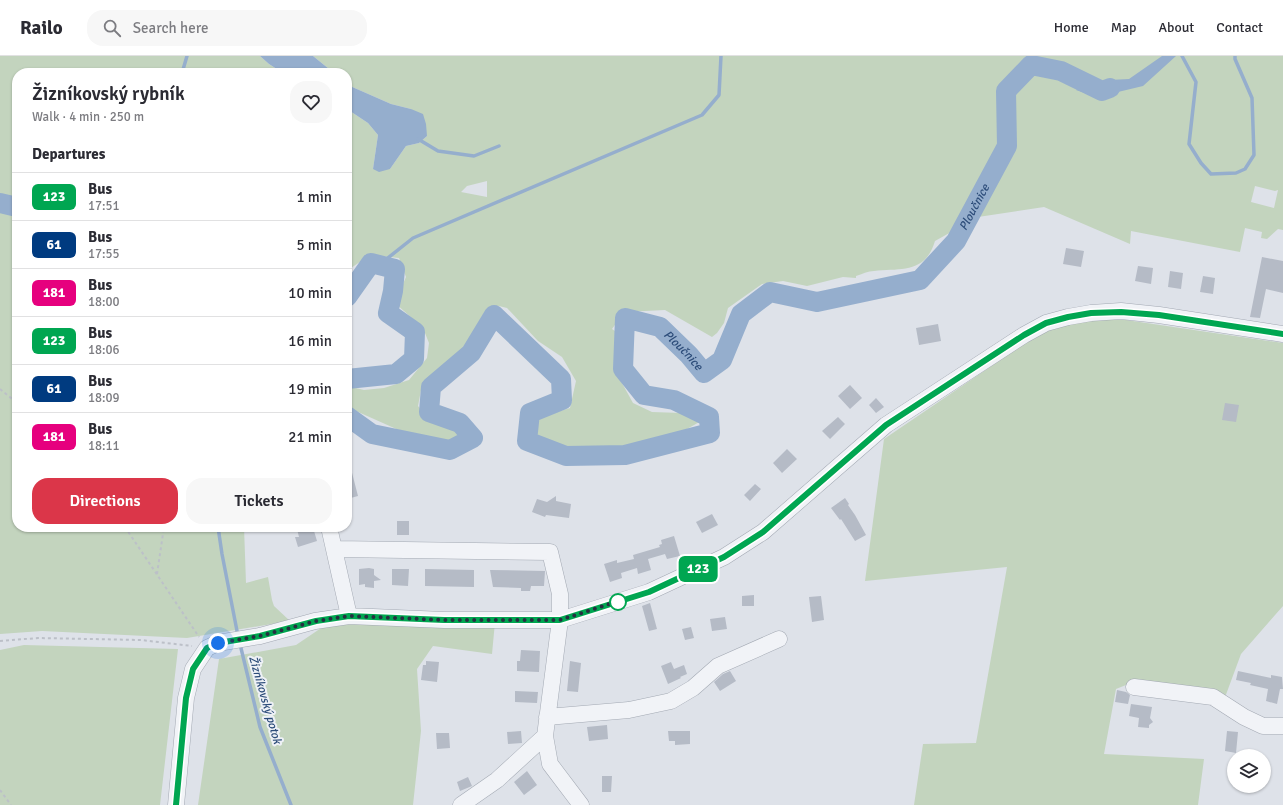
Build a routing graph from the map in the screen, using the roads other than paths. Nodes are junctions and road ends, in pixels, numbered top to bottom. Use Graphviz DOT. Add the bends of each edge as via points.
graph roads {
  1 [pos="1283,334"];
  2 [pos="331,532"];
  3 [pos="335,549"];
  4 [pos="349,616"];
  5 [pos="560,620"];
  6 [pos="779,639"];
  7 [pos="1134,687"];
  8 [pos="547,717"];
  9 [pos="1283,726"];
  10 [pos="545,736"];
  11 [pos="176,805"];
  12 [pos="462,805"];
  13 [pos="581,805"];
  1 -- 5 [label="street" via="1159,315 1121,312 1091,313 1046,323 886,425 763,532 724,557 649,592"];
  2 -- 3 [label="street"];
  3 -- 4 [label="street"];
  3 -- 5 [label="street" via="550,552 560,594"];
  4 -- 5 [label="street" via="444,620"];
  4 -- 11 [label="street" via="218,643 207,648 193,669 186,698"];
  5 -- 8 [label="street"];
  6 -- 8 [label="street" via="718,666 693,688 671,701 629,710"];
  7 -- 9 [label="street" via="1213,697 1263,726"];
  8 -- 10 [label="street"];
  10 -- 12 [label="street" via="497,780"];
  10 -- 13 [label="street" via="550,764"];
}
